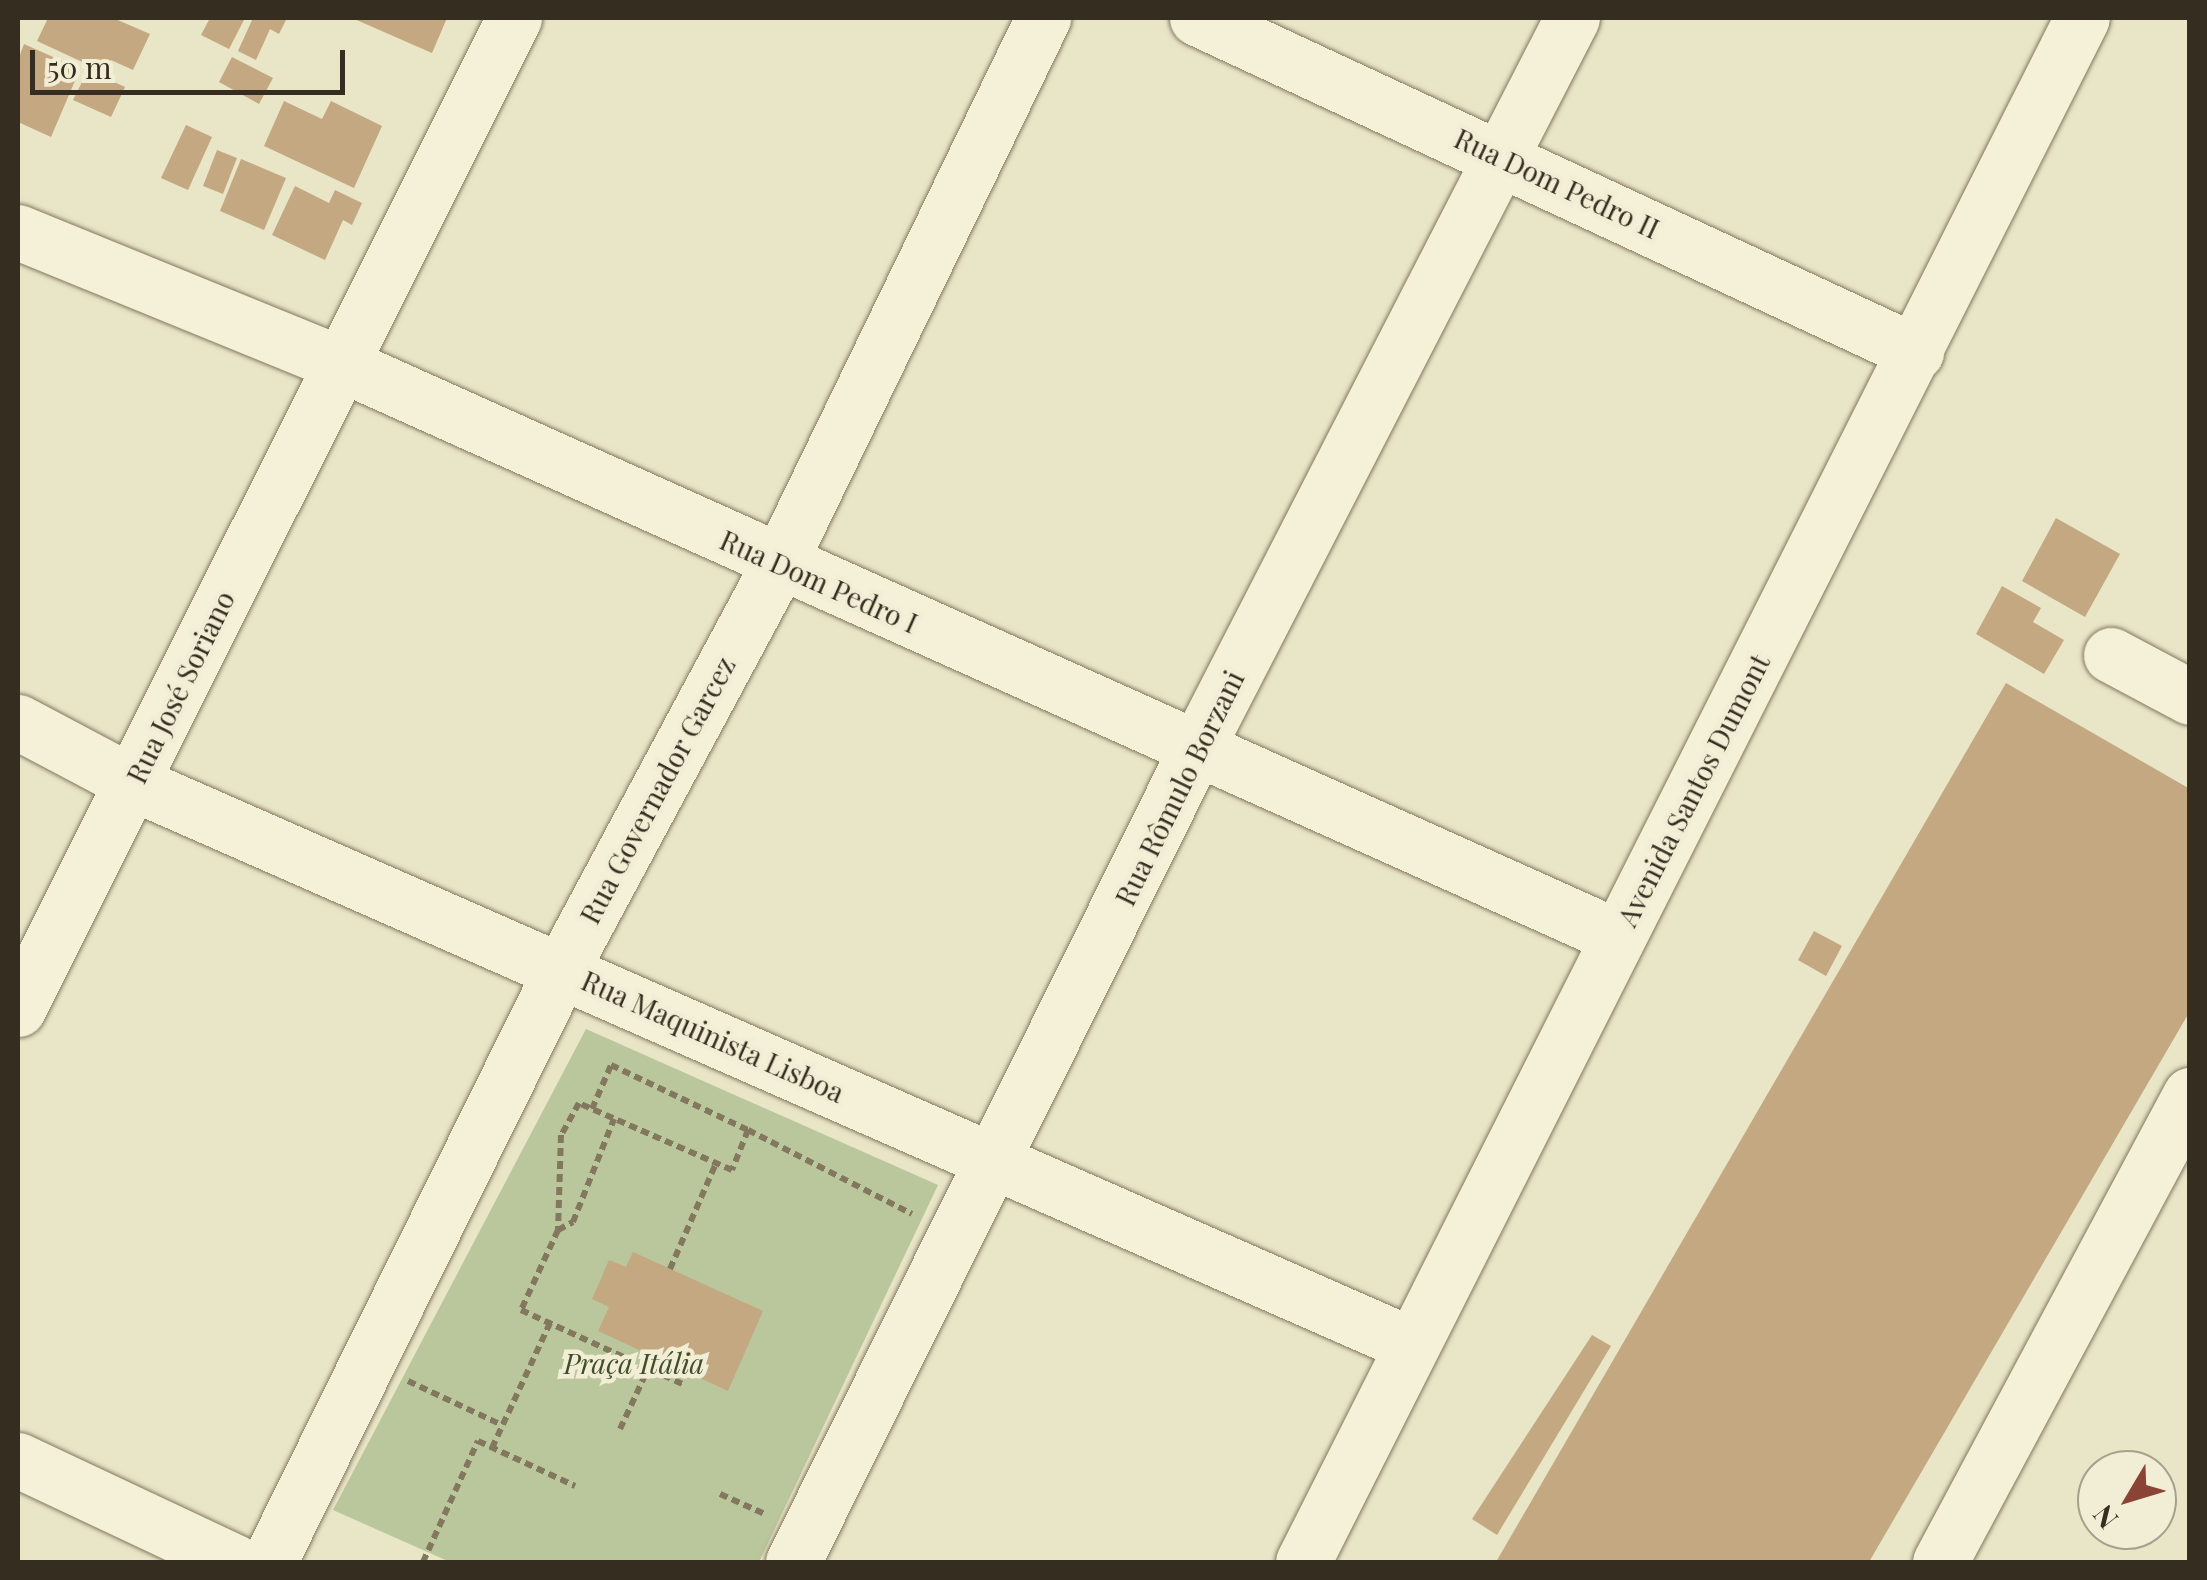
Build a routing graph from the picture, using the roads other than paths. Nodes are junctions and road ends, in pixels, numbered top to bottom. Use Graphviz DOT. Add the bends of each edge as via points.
graph roads {
  1 [pos="514,18"];
  2 [pos="1043,18"];
  3 [pos="1196,18"];
  4 [pos="1572,18"];
  5 [pos="2082,18"];
  6 [pos="1504,157"];
  7 [pos="18,232"];
  8 [pos="1916,352"];
  9 [pos="339,363"];
  10 [pos="778,563"];
  11 [pos="2111,655"];
  12 [pos="2190,697"];
  13 [pos="18,722"];
  14 [pos="1196,751"];
  15 [pos="134,783"];
  16 [pos="1618,937"];
  17 [pos="562,968"];
  18 [pos="18,1008"];
  19 [pos="2190,1095"];
  20 [pos="997,1160"];
  21 [pos="1410,1344"];
  22 [pos="18,1460"];
  23 [pos="235,1562"];
  24 [pos="269,1562"];
  25 [pos="794,1562"];
  26 [pos="1303,1562"];
  27 [pos="1940,1562"];
  1 -- 9 [label="street, Rua José Soriano"];
  2 -- 10 [label="street, Rua Governador Garcez"];
  3 -- 6 [label="street, Rua Dom Pedro II"];
  4 -- 6 [label="street, Rua Rômulo Borzani"];
  5 -- 8 [label="street, Avenida Santos Dumont"];
  6 -- 8 [label="street, Rua Dom Pedro II"];
  6 -- 14 [label="street, Rua Rômulo Borzani"];
  7 -- 9 [label="street, Rua Dom Pedro I"];
  8 -- 16 [label="street, Avenida Santos Dumont"];
  9 -- 10 [label="street, Rua Dom Pedro I"];
  9 -- 15 [label="street, Rua José Soriano"];
  10 -- 14 [label="street, Rua Dom Pedro I"];
  10 -- 17 [label="street, Rua Governador Garcez"];
  11 -- 12 [label="street"];
  13 -- 15 [label="street, Rua Maquinista Lisboa"];
  14 -- 16 [label="street, Rua Dom Pedro I"];
  14 -- 20 [label="street, Rua Rômulo Borzani"];
  15 -- 17 [label="street, Rua Maquinista Lisboa"];
  15 -- 18 [label="street, Rua José Soriano"];
  16 -- 21 [label="street, Avenida Santos Dumont"];
  17 -- 20 [label="street, Rua Maquinista Lisboa"];
  17 -- 24 [label="street, Rua Governador Garcez"];
  19 -- 27 [label="street"];
  20 -- 21 [label="street, Rua Maquinista Lisboa"];
  20 -- 25 [label="street, Rua Rômulo Borzani"];
  21 -- 26 [label="street, Avenida Santos Dumont"];
  22 -- 23 [label="street"];
}
